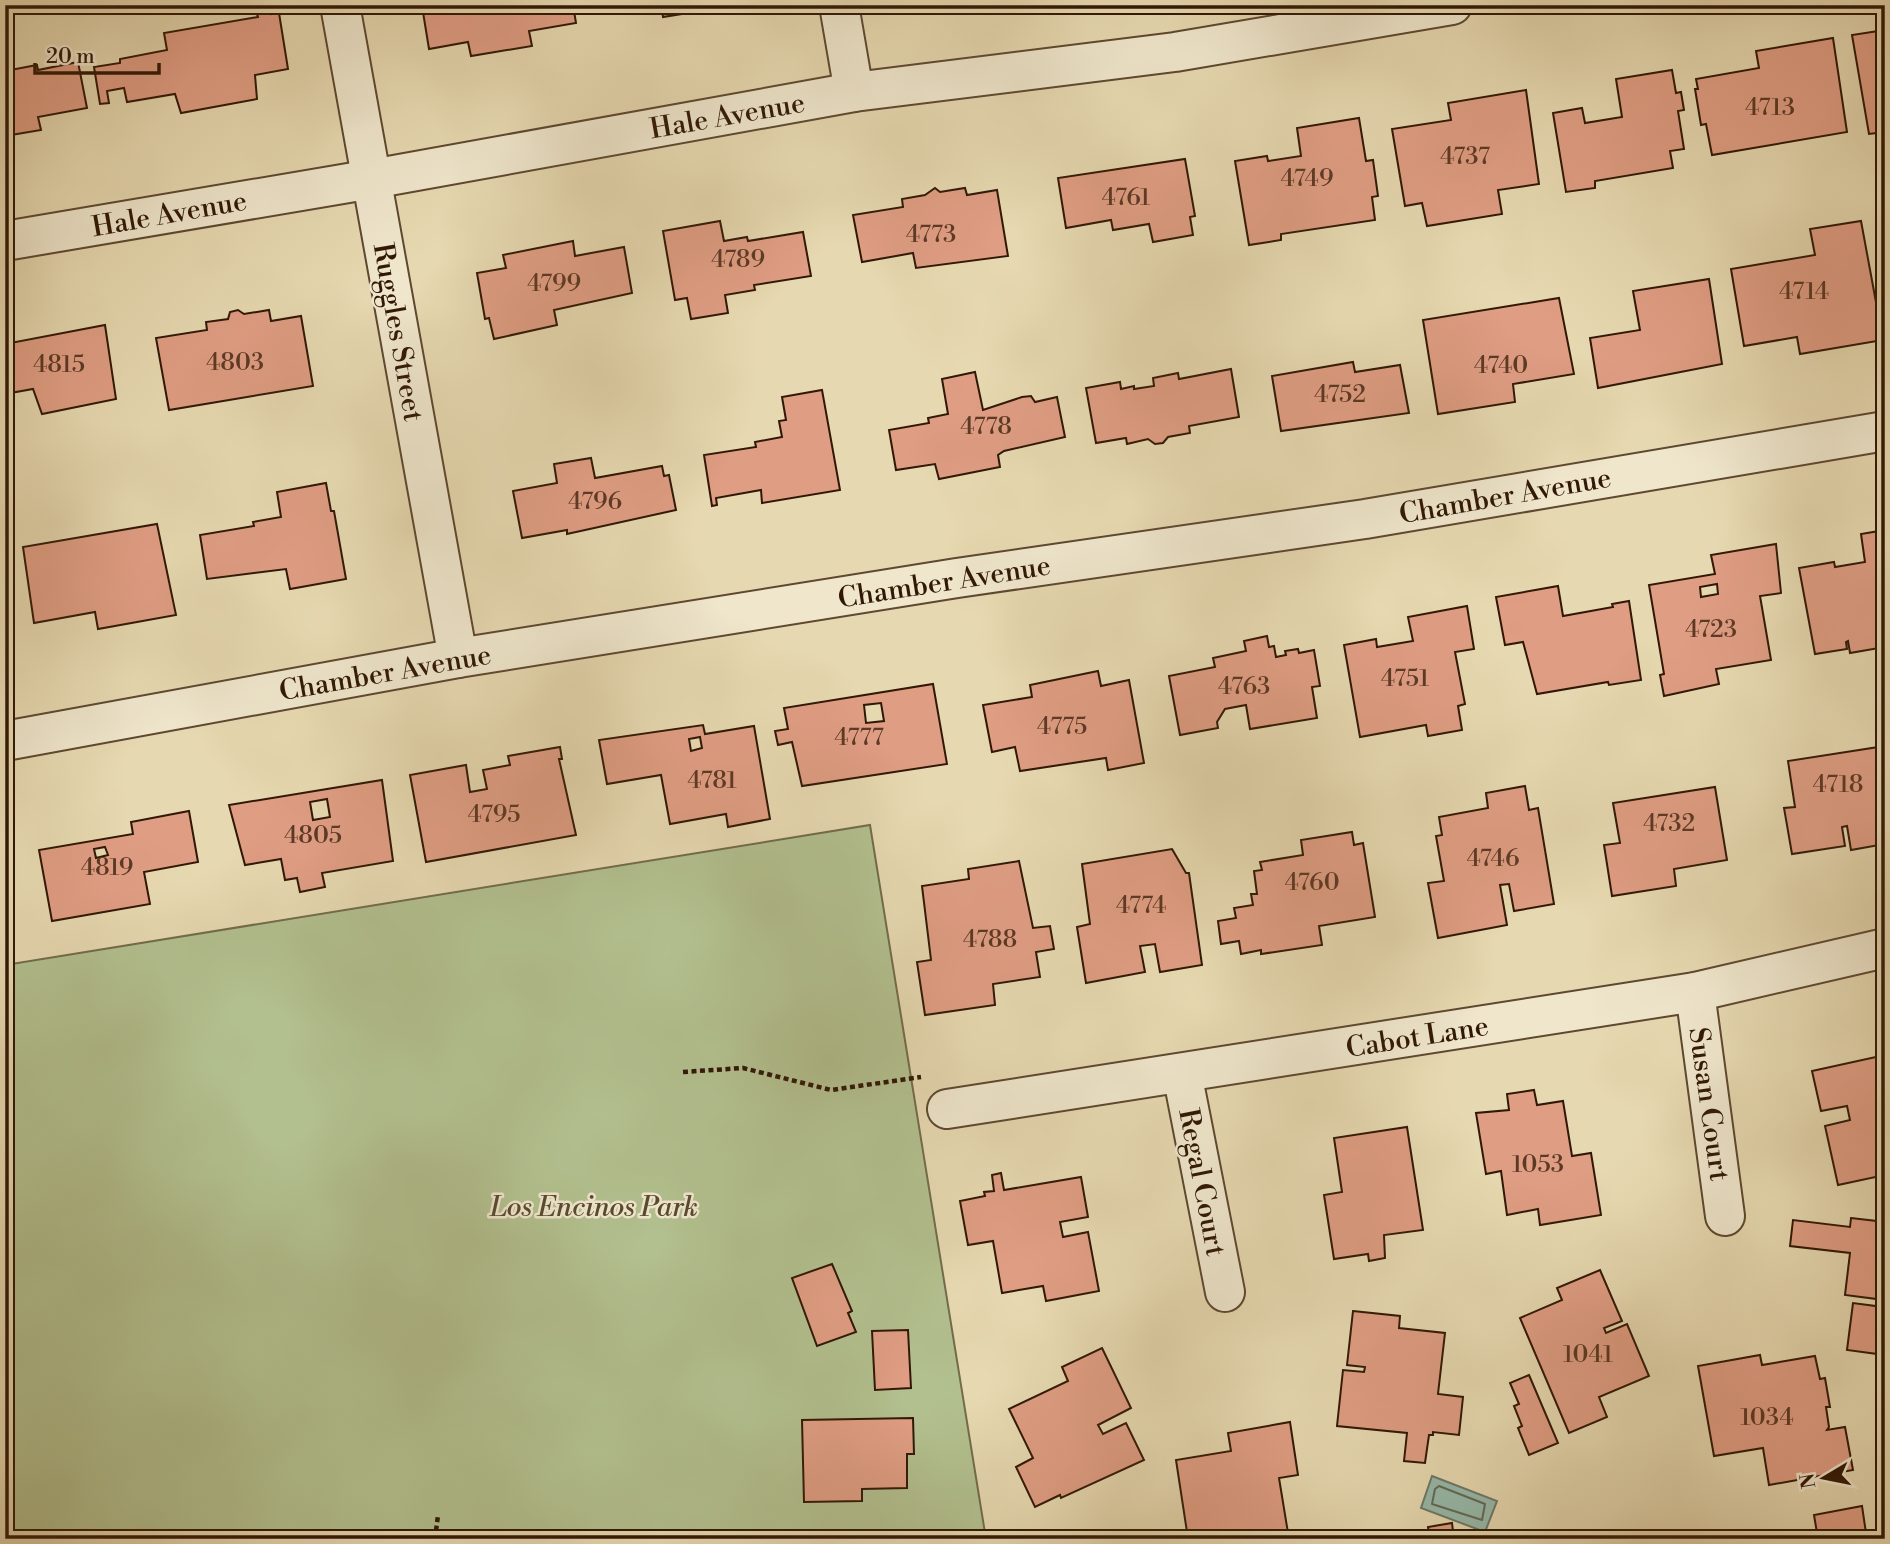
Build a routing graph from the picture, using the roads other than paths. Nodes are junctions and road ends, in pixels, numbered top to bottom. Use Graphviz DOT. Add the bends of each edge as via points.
graph roads {
  1 [pos="340,5"];
  2 [pos="839,5"];
  3 [pos="1452,5"];
  4 [pos="854,92"];
  5 [pos="372,179"];
  6 [pos="5,241"];
  7 [pos="1885,431"];
  8 [pos="458,658"];
  9 [pos="5,741"];
  10 [pos="1885,948"];
  11 [pos="1695,992"];
  12 [pos="1182,1073"];
  13 [pos="947,1109"];
  14 [pos="1726,1216"];
  15 [pos="1225,1292"];
  1 -- 5 [label="street, Ruggles Street"];
  2 -- 4 [label="street"];
  3 -- 4 [label="street, Hale Avenue" via="1175,52"];
  4 -- 5 [label="street, Hale Avenue"];
  5 -- 6 [label="street, Hale Avenue"];
  5 -- 8 [label="street, Ruggles Street"];
  7 -- 8 [label="street, Chamber Avenue" via="1365,519"];
  8 -- 9 [label="street, Chamber Avenue"];
  10 -- 11 [label="street, Cabot Lane"];
  11 -- 12 [label="street, Cabot Lane"];
  11 -- 14 [label="street, Susan Court"];
  12 -- 13 [label="street, Cabot Lane"];
  12 -- 15 [label="street, Regal Court"];
}
